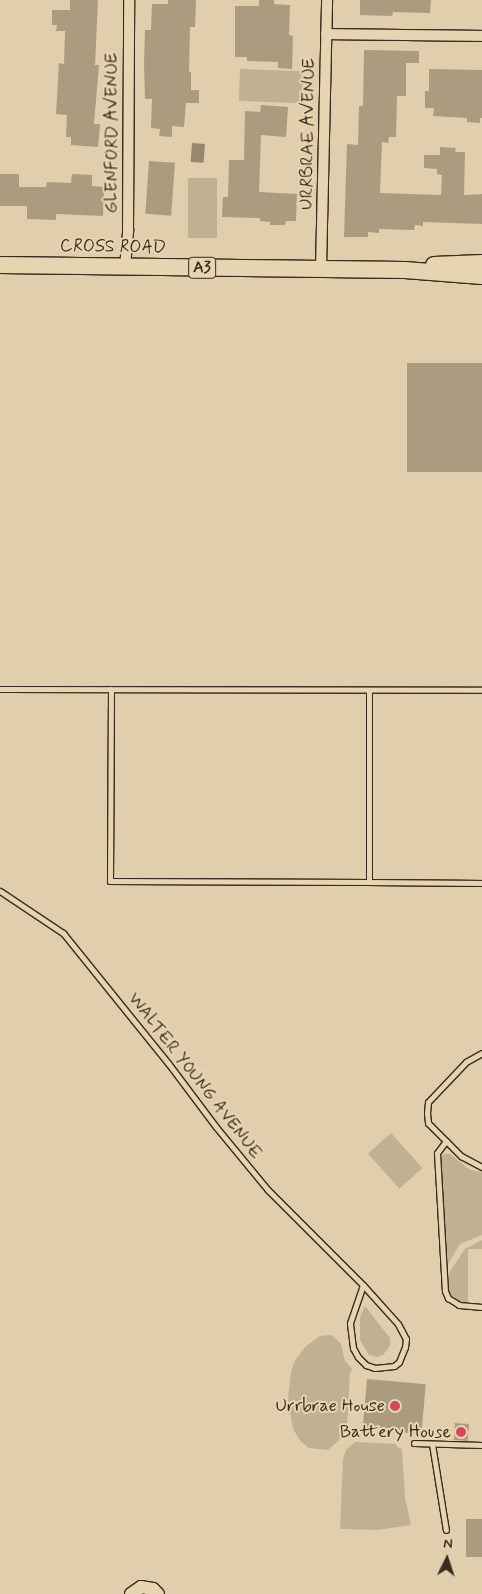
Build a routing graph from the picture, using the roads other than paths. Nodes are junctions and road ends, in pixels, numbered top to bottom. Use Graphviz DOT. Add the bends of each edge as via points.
graph roads {
  1 [pos="129,0"];
  2 [pos="327,0"];
  3 [pos="326,34"];
  4 [pos="482,36"];
  5 [pos="482,263"];
  6 [pos="0,265"];
  7 [pos="125,267"];
  8 [pos="321,269"];
  9 [pos="405,270"];
  10 [pos="482,276"];
  11 [pos="0,689"];
  12 [pos="111,690"];
  13 [pos="369,690"];
  14 [pos="482,690"];
  15 [pos="369,882"];
  16 [pos="482,882"];
  17 [pos="0,891"];
  18 [pos="482,1053"];
  19 [pos="446,1141"];
  20 [pos="482,1167"];
  21 [pos="364,1285"];
  22 [pos="482,1307"];
  23 [pos="414,1443"];
  24 [pos="432,1444"];
  25 [pos="482,1445"];
  26 [pos="446,1530"];
  27 [pos="131,1594"];
  28 [pos="158,1594"];
  1 -- 7 [label="street, GLENFORD AVENUE"];
  2 -- 3 [label="street, URRBRAE AVENUE"];
  3 -- 4 [label="street"];
  3 -- 8 [label="street, URRBRAE AVENUE"];
  5 -- 9 [label="highway, CROSS ROAD / A3"];
  6 -- 7 [label="highway, CROSS ROAD / A3"];
  7 -- 8 [label="highway, CROSS ROAD / A3"];
  8 -- 9 [label="highway, CROSS ROAD / A3"];
  9 -- 10 [label="highway, CROSS ROAD / A3"];
  11 -- 12 [label="lane"];
  12 -- 13 [label="lane"];
  12 -- 15 [label="lane" via="110,881"];
  13 -- 14 [label="lane"];
  13 -- 15 [label="lane"];
  15 -- 16 [label="lane"];
  17 -- 21 [label="lane, WALTER YOUNG AVENUE" via="63,933 268,1190"];
  18 -- 19 [label="lane" via="466,1062 428,1102 428,1123"];
  19 -- 20 [label="lane" via="461,1156"];
  19 -- 22 [label="lane" via="438,1153 445,1291 448,1298 459,1306"];
  21 -- 21 [label="lane, WALTER YOUNG AVENUE" via="350,1323 353,1348 366,1365 375,1368 394,1366 405,1347 403,1332"];
  23 -- 24 [label="lane"];
  24 -- 25 [label="lane"];
  24 -- 26 [label="lane"];
  27 -- 28 [label="street" via="141,1587 148,1587"];
}
